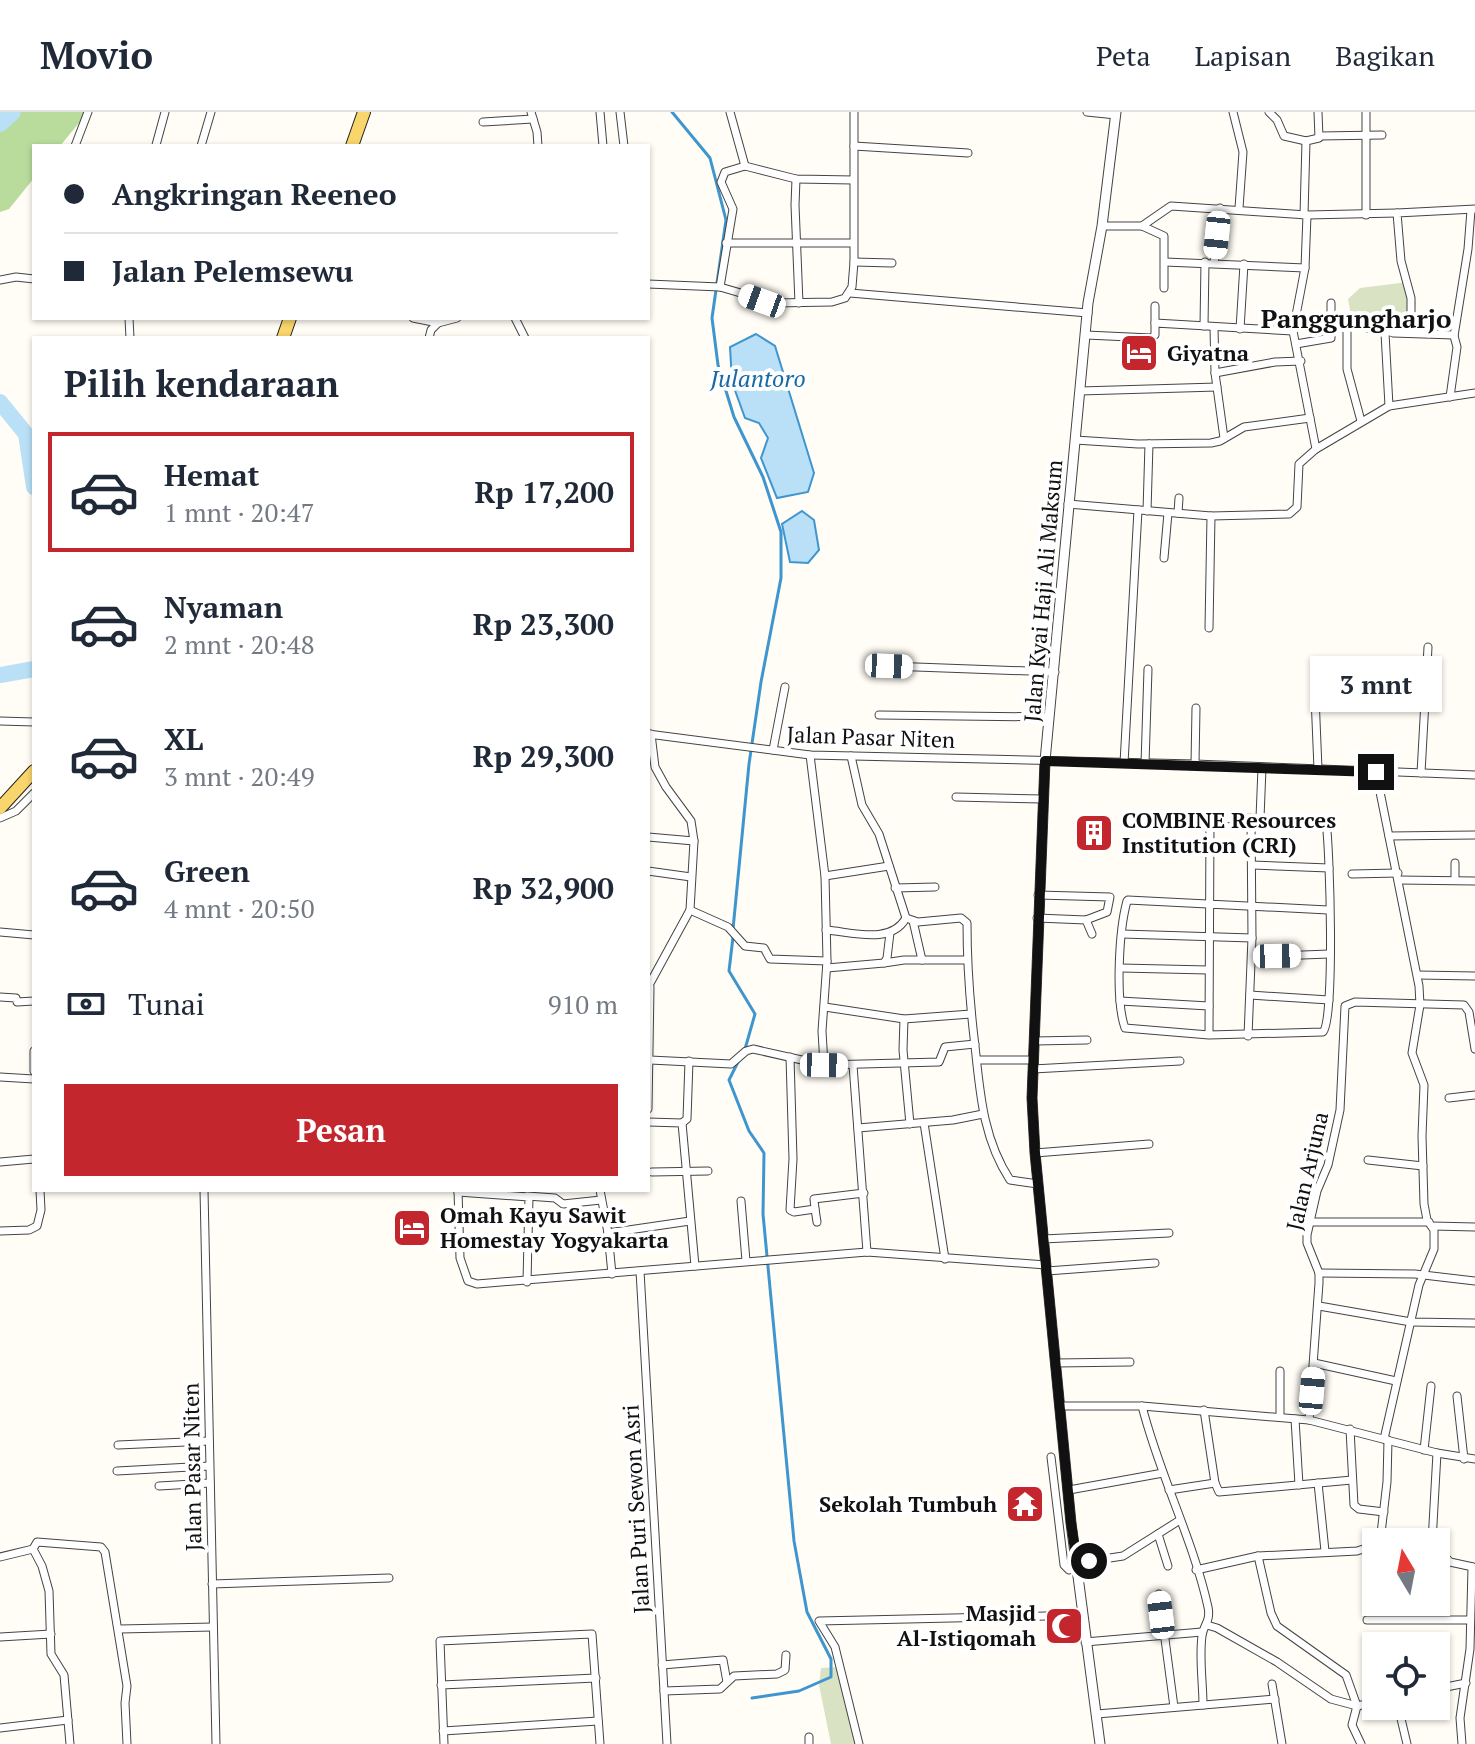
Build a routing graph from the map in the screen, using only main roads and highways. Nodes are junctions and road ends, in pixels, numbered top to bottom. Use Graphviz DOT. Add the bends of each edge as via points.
graph roads {
  1 [pos="364,112"];
  2 [pos="353,144"];
  3 [pos="32,774"];
  4 [pos="0,814"];
  1 -- 2 [label="main road"];
  3 -- 4 [label="main road"];
}
